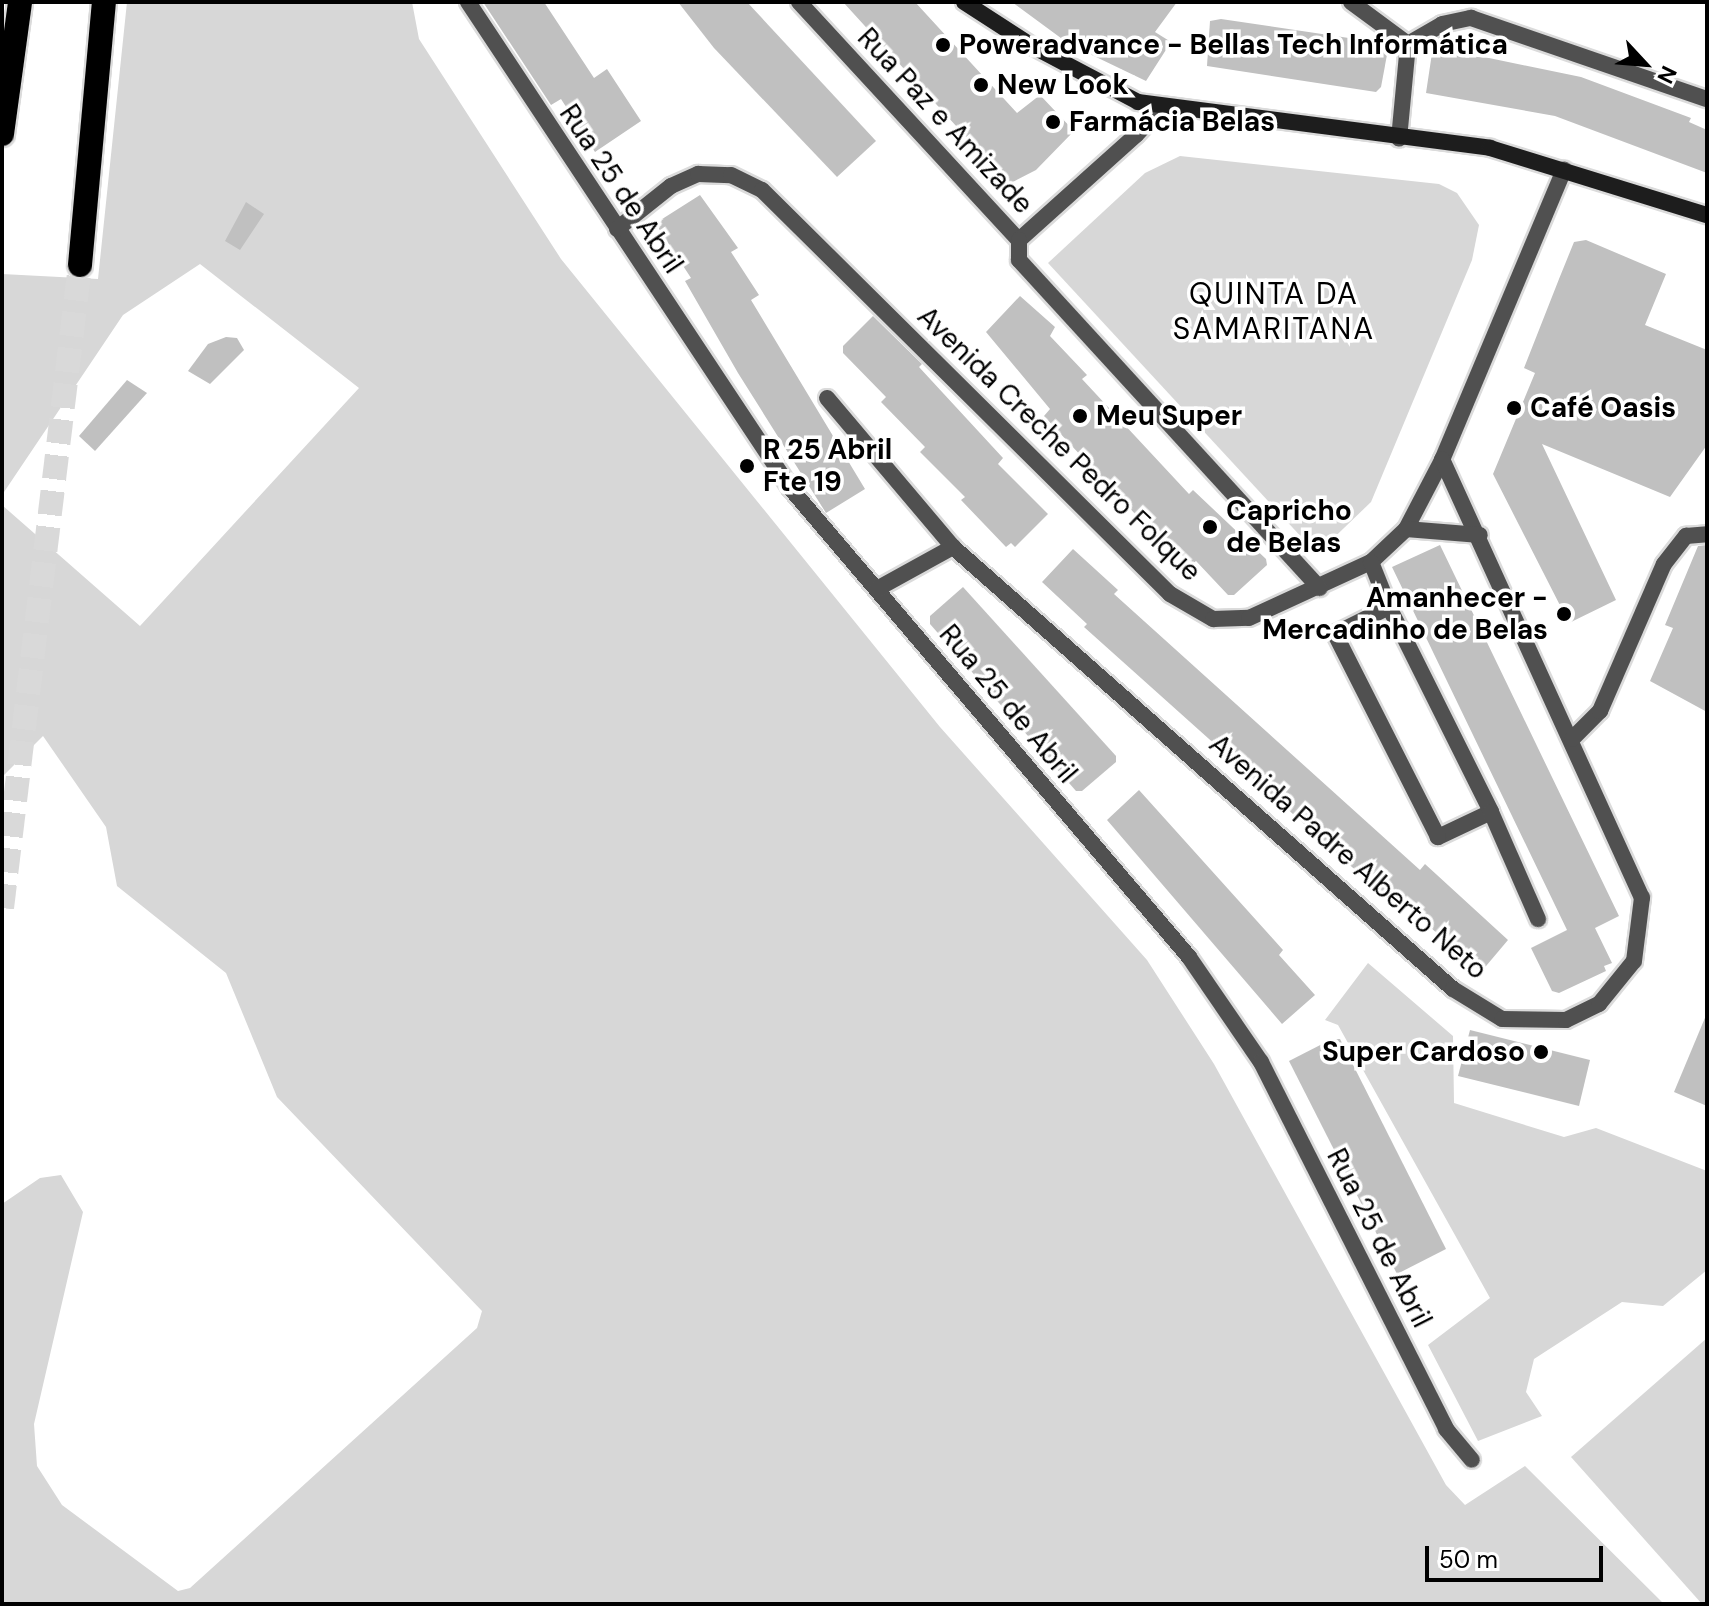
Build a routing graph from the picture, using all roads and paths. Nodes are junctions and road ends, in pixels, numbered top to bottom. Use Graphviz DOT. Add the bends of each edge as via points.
graph roads {
  1 [pos="20,2"];
  2 [pos="104,2"];
  3 [pos="468,2"];
  4 [pos="799,2"];
  5 [pos="964,2"];
  6 [pos="1351,2"];
  7 [pos="1408,44"];
  8 [pos="1706,99"];
  9 [pos="1152,105"];
  10 [pos="2,134"];
  11 [pos="1399,139"];
  12 [pos="1564,170"];
  13 [pos="1707,215"];
  14 [pos="617,229"];
  15 [pos="1019,240"];
  16 [pos="80,265"];
  17 [pos="827,398"];
  18 [pos="1442,460"];
  19 [pos="1406,529"];
  20 [pos="1707,534"];
  21 [pos="1480,535"];
  22 [pos="953,547"];
  23 [pos="1371,562"];
  24 [pos="1320,588"];
  25 [pos="877,589"];
  26 [pos="1389,607"];
  27 [pos="1572,739"];
  28 [pos="1491,812"];
  29 [pos="1538,919"];
  30 [pos="1472,1460"];
  1 -- 10 [label="highway"];
  2 -- 16 [label="highway"];
  3 -- 14 [label="street, Rua 25 de Abril"];
  4 -- 15 [label="street, Rua Paz e Amizade"];
  5 -- 9 [label="main road" via="1121,95"];
  6 -- 7 [label="street"];
  7 -- 8 [label="street" via="1442,24 1471,18"];
  7 -- 11 [label="street"];
  9 -- 11 [label="main road"];
  9 -- 15 [label="street, Rua Paz e Amizade" via="1148,122 1136,135"];
  11 -- 12 [label="main road" via="1490,148"];
  12 -- 13 [label="main road"];
  12 -- 18 [label="street, Avenida Creche Pedro Folque"];
  14 -- 24 [label="street, Avenida Creche Pedro Folque" via="671,186 698,174 731,175 762,190 1170,594 1213,619 1249,618"];
  14 -- 25 [label="street, Rua 25 de Abril" via="791,489"];
  15 -- 24 [label="street" via="1019,260"];
  17 -- 22 [label="street, Avenida Padre Alberto Neto"];
  18 -- 19 [label="street, Avenida Creche Pedro Folque"];
  18 -- 21 [label="street, Avenida Padre Alberto Neto"];
  19 -- 21 [label="street"];
  19 -- 23 [label="street, Avenida Creche Pedro Folque"];
  20 -- 27 [label="street" via="1686,536 1664,564 1600,711"];
  21 -- 27 [label="street, Avenida Padre Alberto Neto"];
  22 -- 25 [label="street"];
  22 -- 27 [label="street, Avenida Padre Alberto Neto" via="1453,989 1502,1019 1566,1020 1599,1004 1634,961 1642,898"];
  23 -- 24 [label="street, Avenida Creche Pedro Folque"];
  23 -- 26 [label="street"];
  25 -- 30 [label="street, Rua 25 de Abril" via="1189,957 1252,1049 1446,1429"];
  26 -- 28 [label="street"];
  26 -- 28 [label="street" via="1335,634 1438,837"];
  28 -- 29 [label="street"];
}
